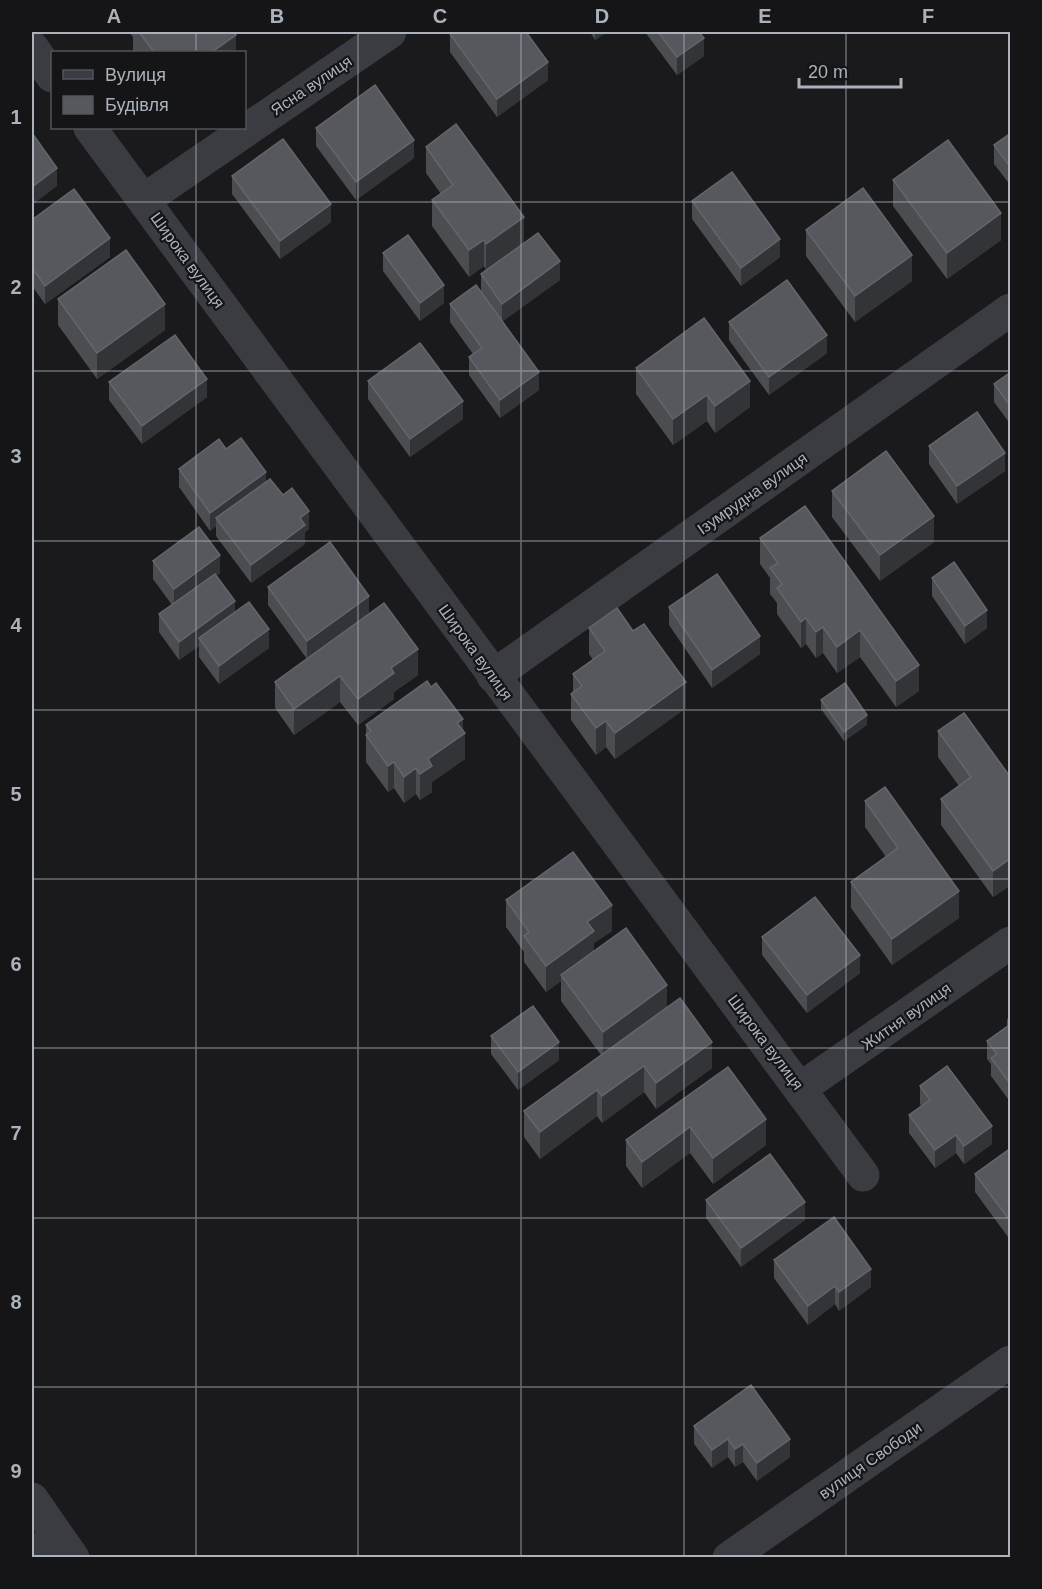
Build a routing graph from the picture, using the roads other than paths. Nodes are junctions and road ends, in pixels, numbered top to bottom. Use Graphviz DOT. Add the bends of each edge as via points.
graph roads {
  1 [pos="390,32"];
  2 [pos="32,47"];
  3 [pos="51,75"];
  4 [pos="91,129"];
  5 [pos="144,200"];
  6 [pos="1011,310"];
  7 [pos="493,676"];
  8 [pos="1011,944"];
  9 [pos="801,1088"];
  10 [pos="863,1175"];
  11 [pos="1011,1362"];
  12 [pos="32,1499"];
  13 [pos="66,1547"];
  14 [pos="32,1555"];
  15 [pos="729,1557"];
  1 -- 5 [label="street, Ясна вулиця"];
  2 -- 3 [label="street"];
  4 -- 5 [label="street, Широка вулиця"];
  5 -- 7 [label="street, Широка вулиця"];
  6 -- 7 [label="street, Ізумрудна вулиця"];
  7 -- 9 [label="street, Широка вулиця"];
  8 -- 9 [label="street, Житня вулиця"];
  9 -- 10 [label="street, Широка вулиця"];
  11 -- 15 [label="street, вулиця Свободи"];
  12 -- 13 [label="street"];
  13 -- 14 [label="street"];
}
